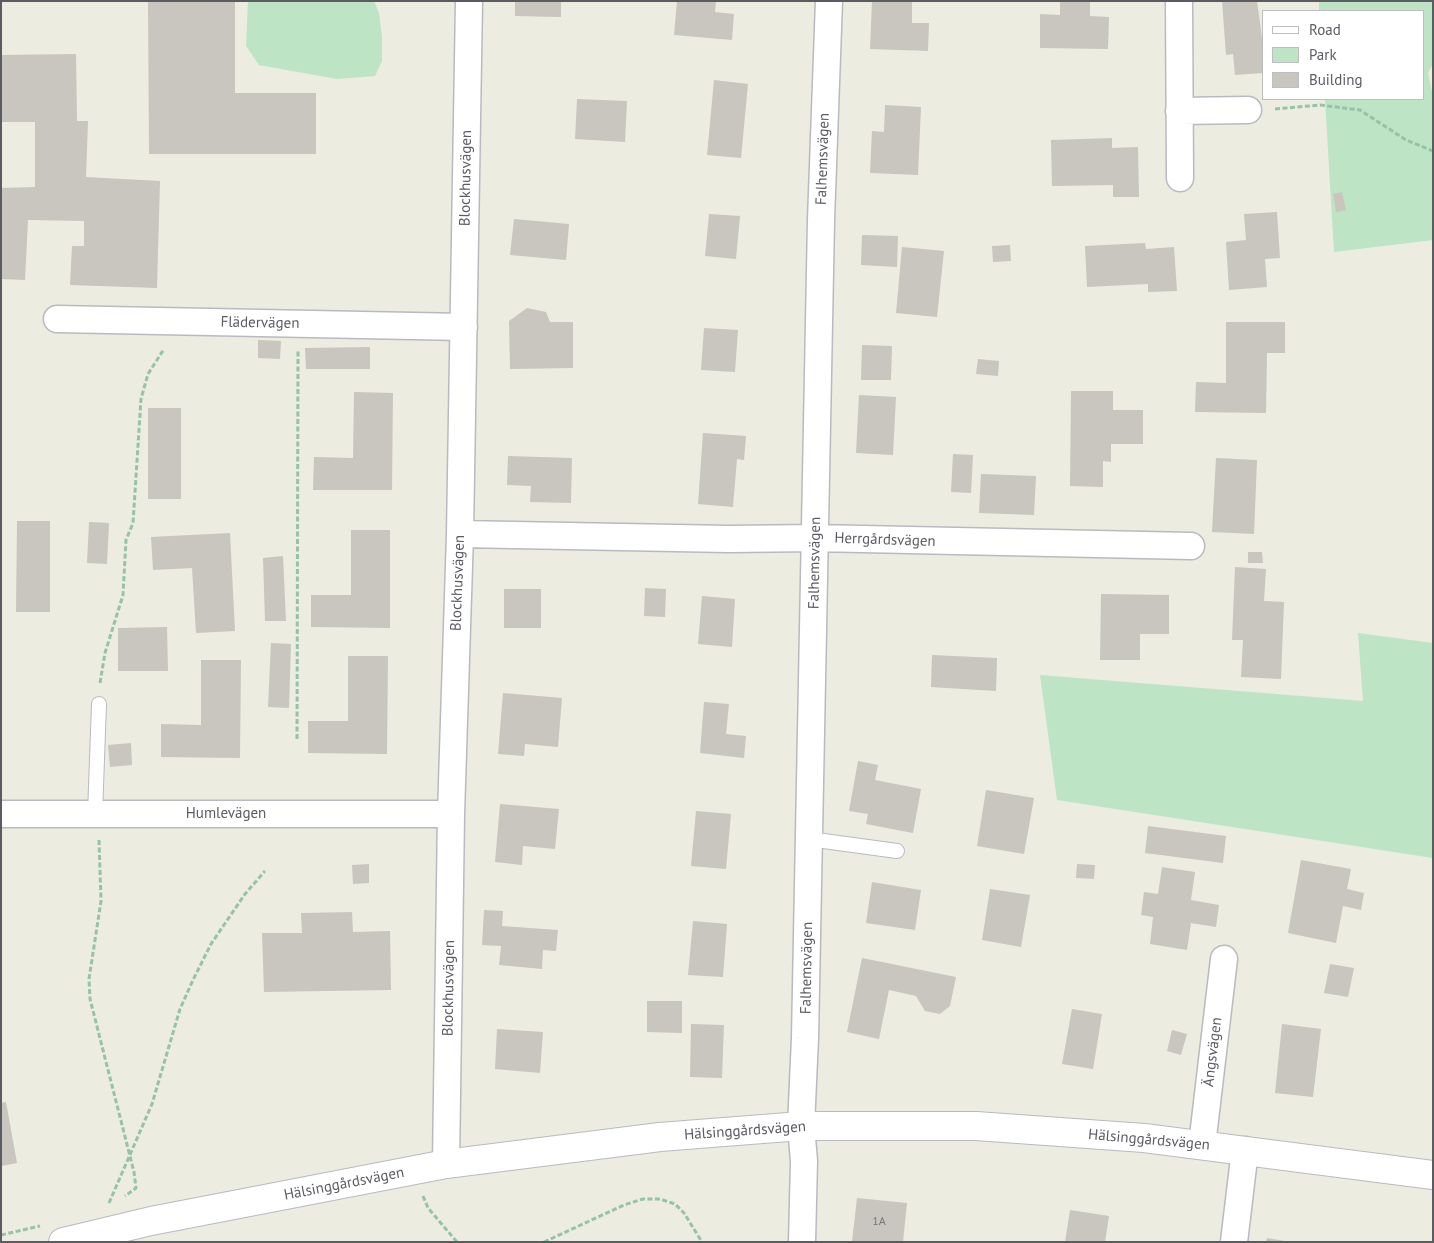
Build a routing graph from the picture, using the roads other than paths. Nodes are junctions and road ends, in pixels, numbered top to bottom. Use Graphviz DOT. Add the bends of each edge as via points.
graph roads {
  1 [pos="468,1"];
  2 [pos="829,1"];
  3 [pos="1179,1"];
  4 [pos="1248,110"];
  5 [pos="1179,112"];
  6 [pos="1180,178"];
  7 [pos="57,319"];
  8 [pos="464,327"];
  9 [pos="460,534"];
  10 [pos="815,538"];
  11 [pos="1191,546"];
  12 [pos="99,704"];
  13 [pos="1,814"];
  14 [pos="95,814"];
  15 [pos="451,814"];
  16 [pos="809,839"];
  17 [pos="897,851"];
  18 [pos="1224,959"];
  19 [pos="801,1126"];
  20 [pos="1202,1145"];
  21 [pos="1245,1150"];
  22 [pos="446,1164"];
  23 [pos="1433,1175"];
  24 [pos="63,1242"];
  25 [pos="802,1242"];
  26 [pos="1234,1242"];
  1 -- 8 [label="street, Blockhusvägen"];
  2 -- 10 [label="street, Falhemsvägen"];
  3 -- 5 [label="street"];
  4 -- 5 [label="street"];
  5 -- 6 [label="street"];
  7 -- 8 [label="street, Flädervägen"];
  8 -- 9 [label="street, Blockhusvägen"];
  9 -- 10 [label="street, Herrgårdsvägen"];
  9 -- 15 [label="street, Blockhusvägen"];
  10 -- 11 [label="street, Herrgårdsvägen"];
  10 -- 16 [label="street, Falhemsvägen"];
  12 -- 14 [label="lane"];
  13 -- 14 [label="street, Humlevägen"];
  14 -- 15 [label="street, Humlevägen"];
  15 -- 22 [label="street, Blockhusvägen"];
  16 -- 17 [label="lane"];
  16 -- 19 [label="street, Falhemsvägen"];
  18 -- 20 [label="street, Ängsvägen"];
  19 -- 20 [label="street, Hälsinggårdsvägen" via="976,1126"];
  19 -- 22 [label="street, Hälsinggårdsvägen" via="660,1137"];
  19 -- 25 [label="street, Falhemsvägen" via="804,1162"];
  20 -- 21 [label="street, Hälsinggårdsvägen"];
  21 -- 23 [label="street, Hälsinggårdsvägen"];
  21 -- 26 [label="street"];
  22 -- 24 [label="street, Hälsinggårdsvägen" via="151,1221"];
}
